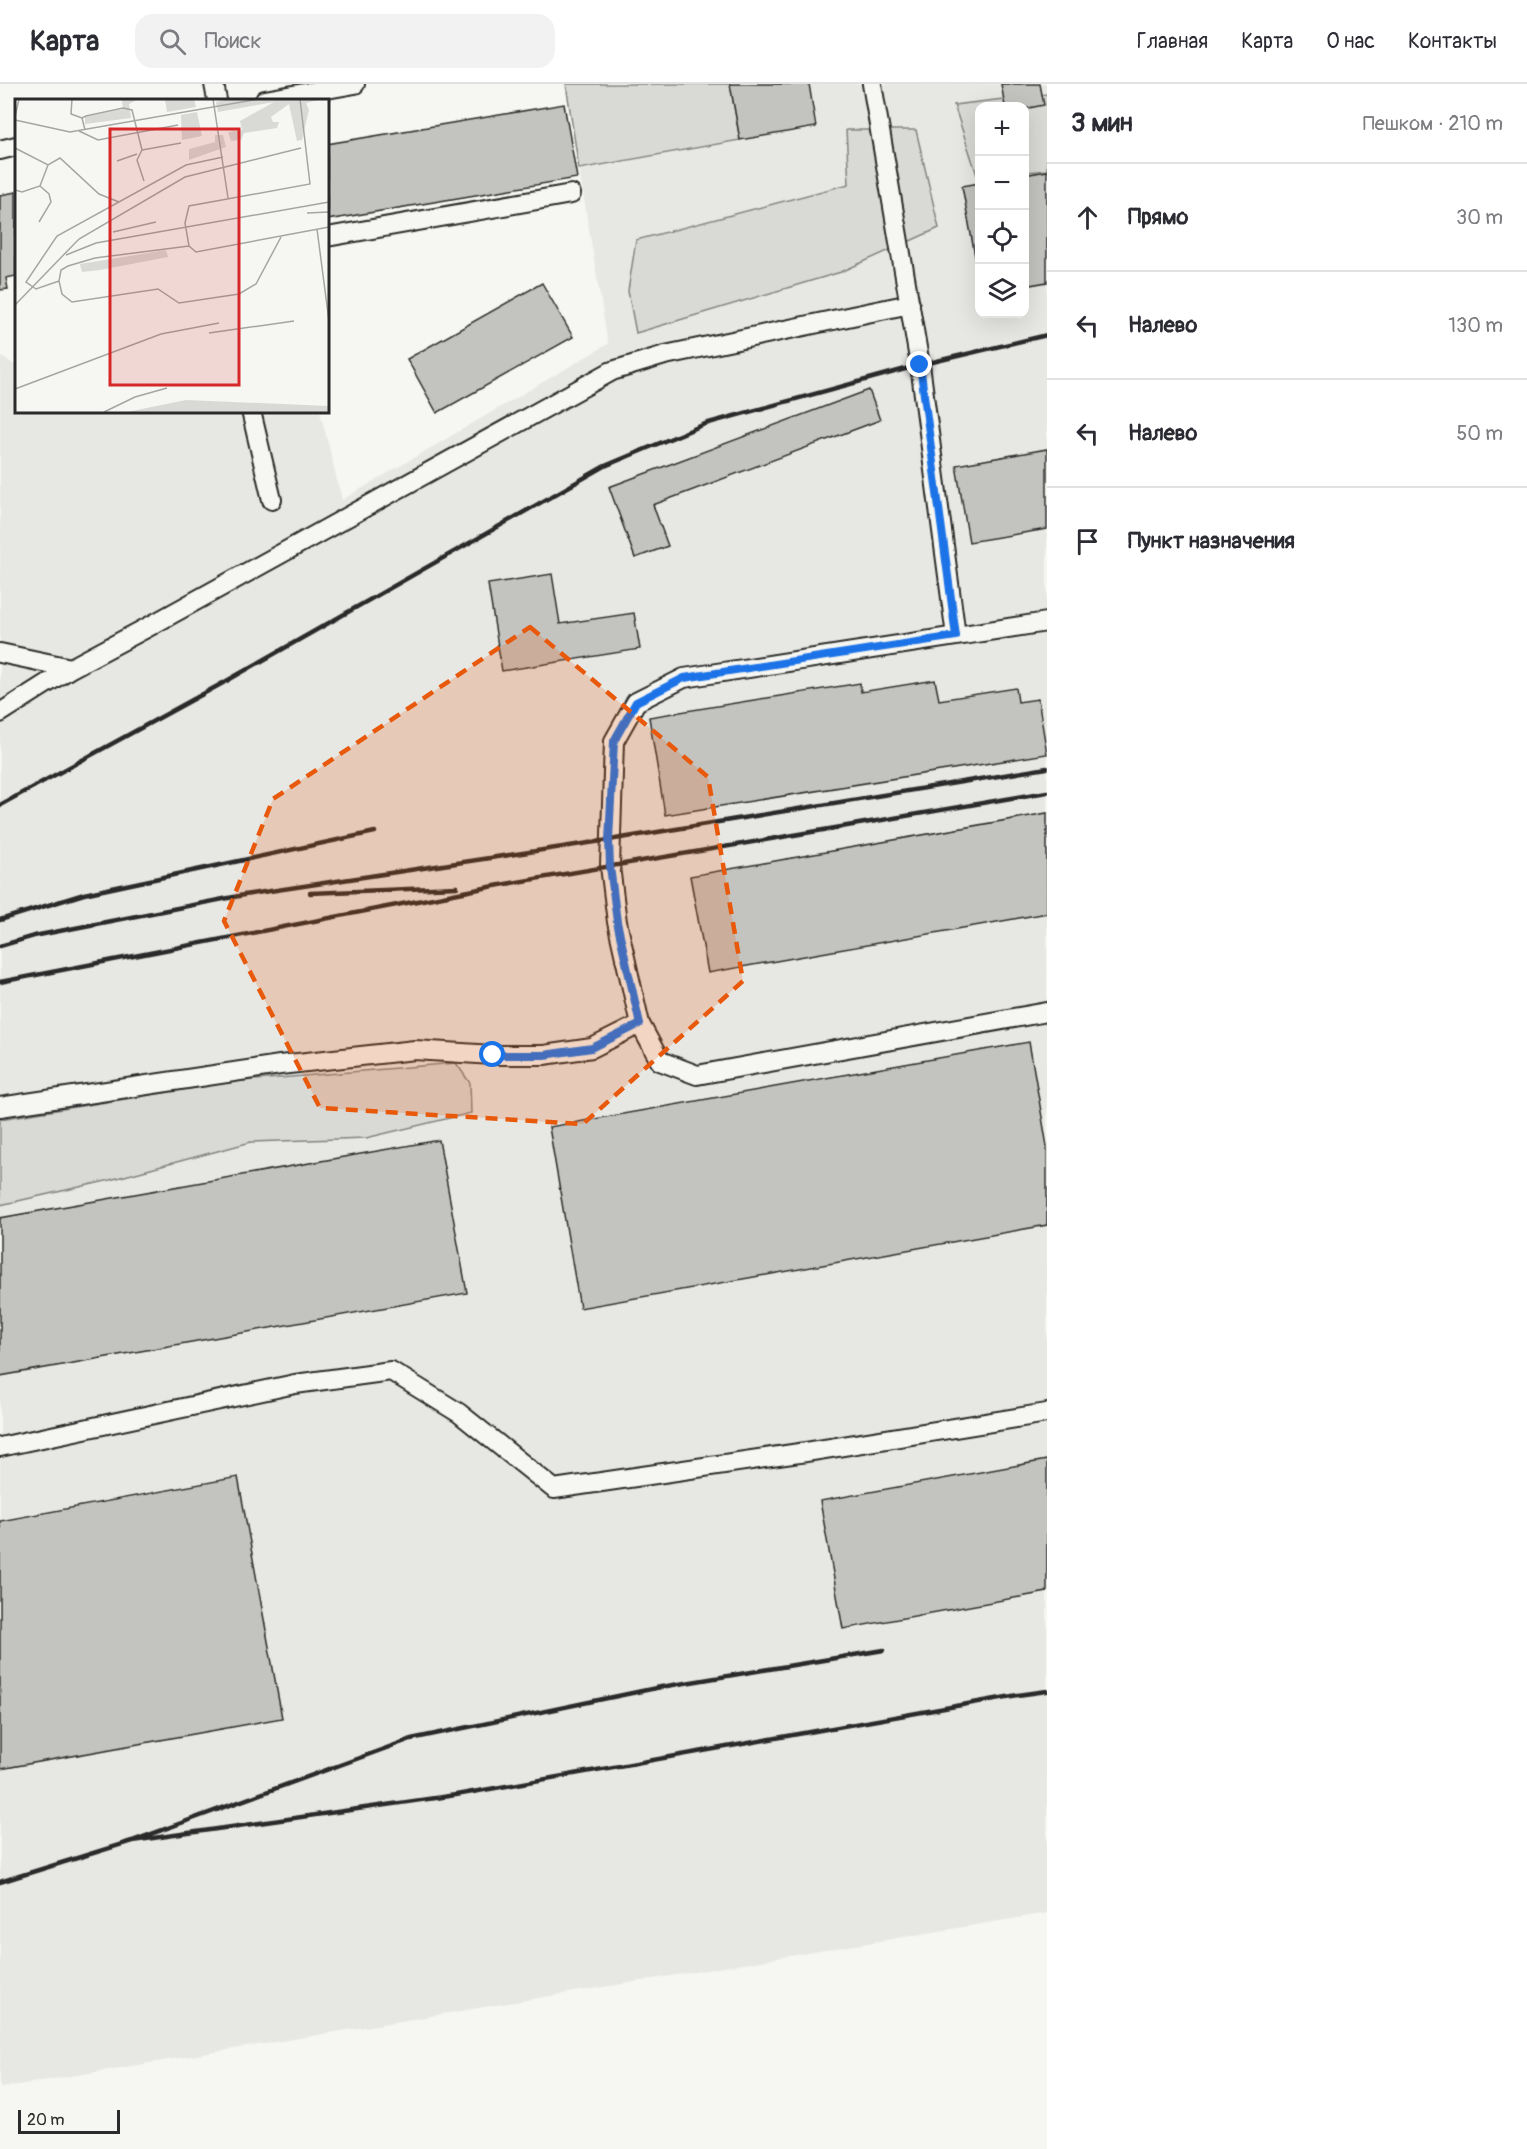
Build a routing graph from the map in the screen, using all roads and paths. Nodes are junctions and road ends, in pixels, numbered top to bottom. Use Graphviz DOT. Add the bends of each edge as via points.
graph roads {
  1 [pos="214,84"];
  2 [pos="356,84"];
  3 [pos="872,84"];
  4 [pos="217,99"];
  5 [pos="271,99"];
  6 [pos="15,146"];
  7 [pos="0,150"];
  8 [pos="571,194"];
  9 [pos="328,237"];
  10 [pos="910,304"];
  11 [pos="251,412"];
  12 [pos="272,500"];
  13 [pos="1047,622"];
  14 [pos="956,636"];
  15 [pos="0,653"];
  16 [pos="70,668"];
  17 [pos="0,713"];
  18 [pos="1047,1012"];
  19 [pos="640,1024"];
  20 [pos="0,1107"];
  21 [pos="1047,1413"];
  22 [pos="0,1447"];
  1 -- 4 [label="lane"];
  2 -- 5 [label="lane"];
  3 -- 10 [label="lane"];
  6 -- 7 [label="lane"];
  8 -- 9 [label="lane"];
  10 -- 14 [label="lane"];
  10 -- 16 [label="lane" via="665,355 612,371"];
  11 -- 12 [label="lane"];
  13 -- 14 [label="lane"];
  14 -- 19 [label="lane" via="684,678 636,702 614,741 609,840 617,922"];
  15 -- 16 [label="lane"];
  16 -- 17 [label="lane"];
  18 -- 19 [label="lane" via="697,1075 660,1061"];
  19 -- 20 [label="lane" via="592,1048 544,1055 415,1050 280,1065"];
  21 -- 22 [label="lane" via="554,1489 459,1413 391,1371 295,1384"];
}
